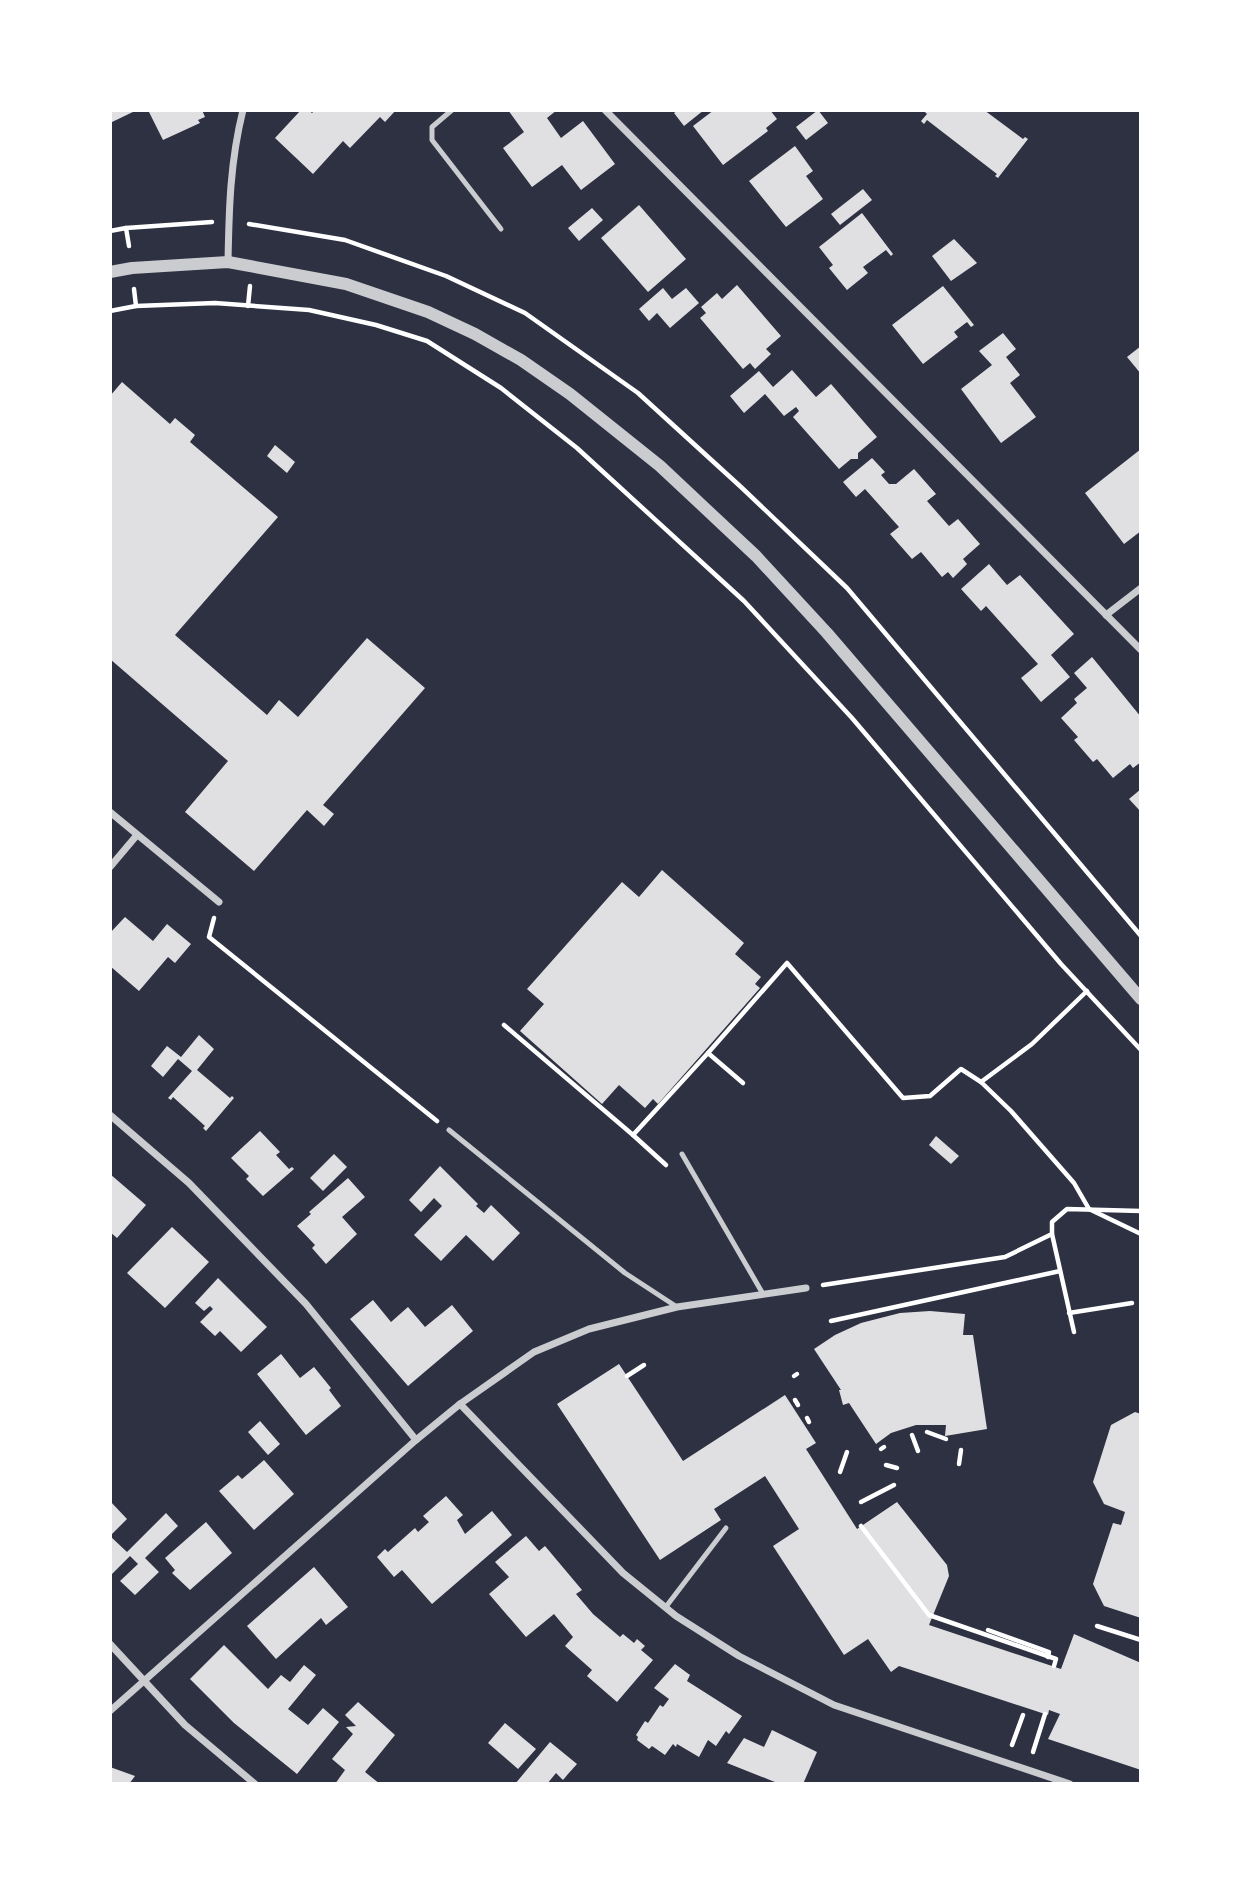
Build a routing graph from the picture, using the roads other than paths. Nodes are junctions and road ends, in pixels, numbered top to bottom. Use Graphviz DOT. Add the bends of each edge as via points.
graph roads {
  1 [pos="243,110"];
  2 [pos="452,110"];
  3 [pos="606,110"];
  4 [pos="500,229"];
  5 [pos="228,262"];
  6 [pos="110,272"];
  7 [pos="1141,588"];
  8 [pos="1106,615"];
  9 [pos="1141,650"];
  10 [pos="110,813"];
  11 [pos="137,835"];
  12 [pos="110,867"];
  13 [pos="219,902"];
  14 [pos="1141,999"];
  15 [pos="110,1115"];
  16 [pos="449,1130"];
  17 [pos="682,1154"];
  18 [pos="806,1288"];
  19 [pos="763,1294"];
  20 [pos="677,1307"];
  21 [pos="460,1404"];
  22 [pos="416,1440"];
  23 [pos="726,1528"];
  24 [pos="666,1608"];
  25 [pos="110,1644"];
  26 [pos="145,1681"];
  27 [pos="110,1711"];
  28 [pos="255,1784"];
  29 [pos="1070,1784"];
  1 -- 5 [label="street" via="229,194"];
  2 -- 4 [label="lane" via="432,127 432,141"];
  3 -- 8 [label="street"];
  5 -- 6 [label="street"];
  5 -- 14 [label="street" via="346,284 418,308 475,334 521,359 660,466 757,556 827,633"];
  7 -- 8 [label="street"];
  8 -- 9 [label="street"];
  10 -- 11 [label="street"];
  11 -- 12 [label="street"];
  11 -- 13 [label="street"];
  15 -- 22 [label="street" via="189,1183 306,1304"];
  16 -- 20 [label="lane" via="625,1273"];
  17 -- 19 [label="lane"];
  18 -- 19 [label="street"];
  19 -- 20 [label="street"];
  20 -- 21 [label="street" via="589,1329 534,1352"];
  21 -- 22 [label="street"];
  21 -- 24 [label="street" via="623,1573"];
  22 -- 26 [label="street"];
  23 -- 24 [label="lane"];
  24 -- 29 [label="street" via="739,1656 834,1705"];
  25 -- 26 [label="street"];
  26 -- 27 [label="street"];
  26 -- 28 [label="street" via="185,1725"];
}
